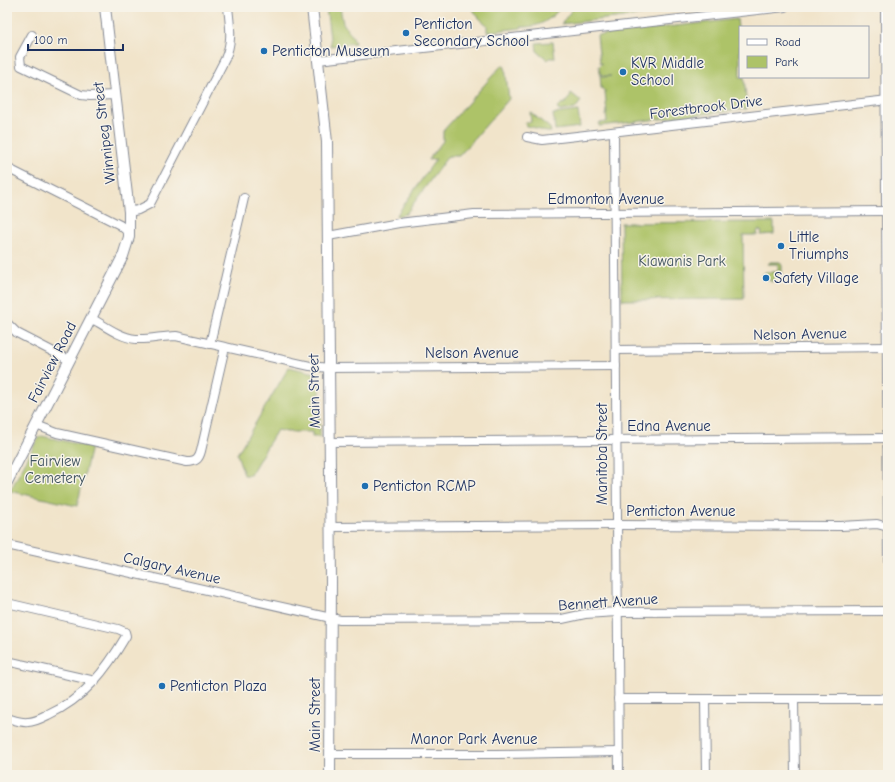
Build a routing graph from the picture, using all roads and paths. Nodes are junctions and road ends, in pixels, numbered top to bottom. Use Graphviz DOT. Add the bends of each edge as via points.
graph roads {
  1 [pos="105,7"];
  2 [pos="228,7"];
  3 [pos="785,7"];
  4 [pos="885,7"];
  5 [pos="312,10"];
  6 [pos="32,35"];
  7 [pos="318,60"];
  8 [pos="115,95"];
  9 [pos="887,101"];
  10 [pos="614,132"];
  11 [pos="527,137"];
  12 [pos="7,168"];
  13 [pos="244,198"];
  14 [pos="886,211"];
  15 [pos="614,213"];
  16 [pos="129,215"];
  17 [pos="107,220"];
  18 [pos="129,233"];
  19 [pos="328,236"];
  20 [pos="123,256"];
  21 [pos="91,318"];
  22 [pos="7,323"];
  23 [pos="7,332"];
  24 [pos="17,333"];
  25 [pos="210,344"];
  26 [pos="225,347"];
  27 [pos="888,347"];
  28 [pos="616,350"];
  29 [pos="70,360"];
  30 [pos="616,366"];
  31 [pos="329,368"];
  32 [pos="36,425"];
  33 [pos="888,438"];
  34 [pos="616,440"];
  35 [pos="330,442"];
  36 [pos="7,482"];
  37 [pos="617,525"];
  38 [pos="330,527"];
  39 [pos="888,527"];
  40 [pos="7,545"];
  41 [pos="888,566"];
  42 [pos="7,603"];
  43 [pos="888,610"];
  44 [pos="617,612"];
  45 [pos="330,618"];
  46 [pos="7,661"];
  47 [pos="95,681"];
  48 [pos="888,697"];
  49 [pos="618,699"];
  50 [pos="705,699"];
  51 [pos="794,699"];
  52 [pos="7,718"];
  53 [pos="618,752"];
  54 [pos="330,754"];
  55 [pos="330,775"];
  56 [pos="619,775"];
  57 [pos="706,775"];
  58 [pos="795,775"];
  1 -- 8 [label="main road, Winnipeg Street"];
  2 -- 16 [label="street" via="230,40 225,59 150,204"];
  3 -- 7 [label="street"];
  4 -- 9 [label="street"];
  5 -- 7 [label="main road, Main Street"];
  6 -- 8 [label="street" via="20,57 21,66 81,95"];
  7 -- 19 [label="main road, Main Street" via="327,142"];
  8 -- 16 [label="main road, Winnipeg Street"];
  9 -- 10 [label="street, Forestbrook Drive"];
  9 -- 14 [label="street"];
  10 -- 11 [label="street, Forestbrook Drive" via="542,140"];
  10 -- 15 [label="street, Manitoba Street"];
  12 -- 17 [label="street"];
  13 -- 25 [label="street"];
  14 -- 15 [label="street, Edmonton Avenue"];
  14 -- 27 [label="street"];
  15 -- 19 [label="street, Edmonton Avenue" via="474,214 399,223"];
  15 -- 28 [label="street, Manitoba Street"];
  16 -- 17 [label="street"];
  16 -- 18 [label="main road, Winnipeg Street"];
  17 -- 18 [label="street" via="120,225"];
  18 -- 20 [label="main road, Winnipeg Street"];
  19 -- 31 [label="main road, Main Street"];
  20 -- 21 [label="main road, Fairview Road"];
  21 -- 25 [label="street, Nelson Avenue" via="130,338 176,336"];
  21 -- 29 [label="main road, Fairview Road"];
  22 -- 24 [label="street"];
  23 -- 24 [label="street"];
  24 -- 29 [label="street"];
  25 -- 26 [label="street, Nelson Avenue"];
  26 -- 31 [label="street, Nelson Avenue"];
  26 -- 32 [label="street" via="201,451 198,459 194,461 187,462 57,433"];
  27 -- 28 [label="street, Nelson Avenue"];
  27 -- 33 [label="street"];
  28 -- 30 [label="street, Manitoba Street"];
  29 -- 32 [label="main road, Fairview Road"];
  30 -- 31 [label="street, Nelson Avenue"];
  30 -- 34 [label="street, Manitoba Street"];
  31 -- 35 [label="main road, Main Street"];
  32 -- 36 [label="main road, Fairview Road"];
  33 -- 34 [label="street, Edna Avenue"];
  33 -- 39 [label="street"];
  34 -- 35 [label="street, Edna Avenue"];
  34 -- 37 [label="street, Manitoba Street"];
  35 -- 38 [label="main road, Main Street"];
  37 -- 38 [label="street, Penticton Avenue"];
  37 -- 39 [label="street, Penticton Avenue" via="877,524"];
  37 -- 44 [label="street, Manitoba Street"];
  38 -- 45 [label="main road, Main Street"];
  39 -- 41 [label="street"];
  40 -- 45 [label="street, Calgary Avenue"];
  42 -- 47 [label="street" via="125,632 126,636 115,655"];
  43 -- 44 [label="street, Bennett Avenue"];
  44 -- 45 [label="street, Bennett Avenue" via="585,614 562,619"];
  44 -- 49 [label="street, Manitoba Street"];
  45 -- 54 [label="main road, Main Street"];
  46 -- 47 [label="street"];
  47 -- 52 [label="street" via="68,704 39,720 27,722"];
  48 -- 51 [label="street"];
  49 -- 50 [label="street"];
  49 -- 53 [label="street, Manitoba Street"];
  50 -- 51 [label="street"];
  50 -- 57 [label="street"];
  51 -- 58 [label="street"];
  53 -- 54 [label="street, Manor Park Avenue"];
  53 -- 56 [label="street, Manitoba Street"];
  54 -- 55 [label="main road, Main Street"];
}
